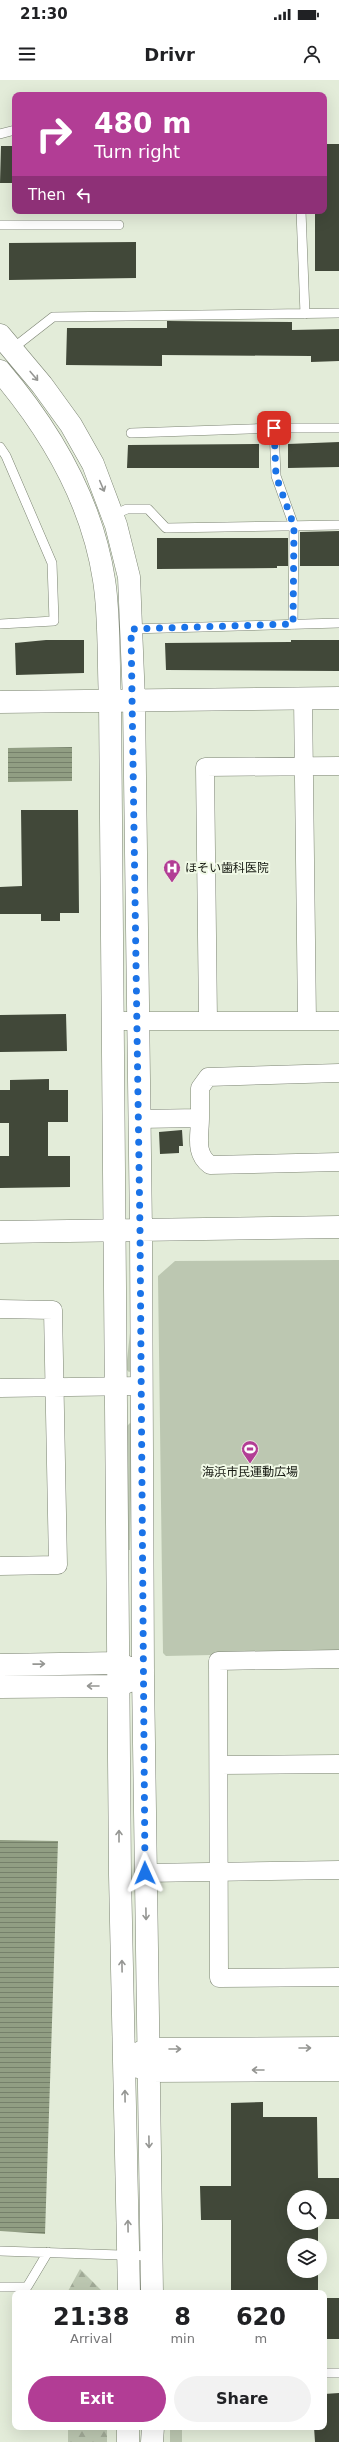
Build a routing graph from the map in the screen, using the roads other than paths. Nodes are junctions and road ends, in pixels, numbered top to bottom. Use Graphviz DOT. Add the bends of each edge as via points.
graph roads {
  1 [pos="12,131"];
  2 [pos="0,134"];
  3 [pos="301,214"];
  4 [pos="0,225"];
  5 [pos="119,225"];
  6 [pos="339,313"];
  7 [pos="305,314"];
  8 [pos="6,342"];
  9 [pos="2,378"];
  10 [pos="274,428"];
  11 [pos="339,428"];
  12 [pos="131,433"];
  13 [pos="0,447"];
  14 [pos="113,515"];
  15 [pos="339,525"];
  16 [pos="294,526"];
  17 [pos="339,623"];
  18 [pos="0,624"];
  19 [pos="293,624"];
  20 [pos="131,629"];
  21 [pos="303,698"];
  22 [pos="339,698"];
  23 [pos="110,701"];
  24 [pos="134,701"];
  25 [pos="0,702"];
  26 [pos="304,766"];
  27 [pos="339,766"];
  28 [pos="137,1020"];
  29 [pos="208,1020"];
  30 [pos="112,1021"];
  31 [pos="307,1021"];
  32 [pos="339,1021"];
  33 [pos="339,1073"];
  34 [pos="200,1118"];
  35 [pos="139,1119"];
  36 [pos="339,1162"];
  37 [pos="339,1227"];
  38 [pos="115,1231"];
  39 [pos="140,1231"];
  40 [pos="0,1232"];
  41 [pos="0,1309"];
  42 [pos="115,1386"];
  43 [pos="140,1386"];
  44 [pos="55,1387"];
  45 [pos="0,1388"];
  46 [pos="0,1566"];
  47 [pos="339,1659"];
  48 [pos="118,1663"];
  49 [pos="0,1664"];
  50 [pos="143,1674"];
  51 [pos="119,1686"];
  52 [pos="0,1687"];
  53 [pos="339,1764"];
  54 [pos="219,1765"];
  55 [pos="339,1870"];
  56 [pos="219,1872"];
  57 [pos="145,1873"];
  58 [pos="339,1977"];
  59 [pos="339,2048"];
  60 [pos="148,2049"];
  61 [pos="124,2060"];
  62 [pos="339,2070"];
  63 [pos="148,2071"];
  64 [pos="0,2251"];
  65 [pos="48,2252"];
  66 [pos="129,2255"];
  67 [pos="151,2256"];
  68 [pos="0,2286"];
  69 [pos="129,2290"];
  70 [pos="152,2290"];
  71 [pos="327,2373"];
  72 [pos="339,2373"];
  73 [pos="128,2430"];
  74 [pos="153,2430"];
  75 [pos="128,2442"];
  76 [pos="152,2442"];
  1 -- 2 [label="lane"];
  3 -- 7 [label="lane"];
  4 -- 5 [label="lane"];
  6 -- 7 [label="lane"];
  7 -- 8 [label="lane" via="53,317"];
  8 -- 14 [label="street, one-way" via="42,384 71,425 93,464"];
  9 -- 23 [label="street" via="24,399 51,439 72,478 93,533 104,581"];
  10 -- 11 [label="lane"];
  10 -- 12 [label="lane"];
  10 -- 16 [label="lane" via="276,476"];
  13 -- 18 [label="lane" via="52,563 54,622"];
  14 -- 16 [label="lane" via="127,509 148,509 166,528"];
  14 -- 20 [label="street" via="129,577"];
  15 -- 16 [label="lane"];
  16 -- 19 [label="lane"];
  17 -- 19 [label="lane"];
  19 -- 20 [label="lane"];
  20 -- 24 [label="street"];
  21 -- 22 [label="street"];
  21 -- 24 [label="street"];
  21 -- 26 [label="street"];
  23 -- 24 [label="street"];
  23 -- 25 [label="street"];
  23 -- 30 [label="street"];
  24 -- 28 [label="street"];
  26 -- 27 [label="street"];
  26 -- 29 [label="street" via="205,767"];
  26 -- 31 [label="street"];
  28 -- 29 [label="street"];
  28 -- 30 [label="street"];
  28 -- 35 [label="street"];
  29 -- 31 [label="street"];
  30 -- 38 [label="street"];
  31 -- 32 [label="street"];
  33 -- 34 [label="street" via="208,1077 200,1088"];
  34 -- 35 [label="street"];
  34 -- 36 [label="street" via="199,1151 202,1159 210,1165"];
  35 -- 39 [label="street"];
  37 -- 39 [label="street"];
  38 -- 39 [label="street"];
  38 -- 40 [label="street"];
  38 -- 42 [label="street"];
  39 -- 43 [label="street"];
  41 -- 44 [label="street" via="54,1310"];
  42 -- 43 [label="street"];
  42 -- 44 [label="street"];
  42 -- 48 [label="street"];
  43 -- 50 [label="street"];
  44 -- 45 [label="street"];
  44 -- 46 [label="street" via="58,1565"];
  47 -- 54 [label="street" via="218,1661"];
  49 -- 48 [label="street, one-way"];
  48 -- 50 [label="street"];
  48 -- 51 [label="street"];
  50 -- 51 [label="street"];
  50 -- 57 [label="street"];
  51 -- 52 [label="street, one-way"];
  61 -- 51 [label="street, one-way"];
  53 -- 54 [label="street"];
  54 -- 56 [label="street"];
  55 -- 56 [label="street"];
  56 -- 57 [label="street"];
  56 -- 58 [label="street" via="219,1978"];
  57 -- 60 [label="street, one-way"];
  60 -- 59 [label="street, one-way"];
  60 -- 61 [label="street"];
  60 -- 63 [label="street"];
  61 -- 63 [label="street"];
  66 -- 61 [label="street, one-way"];
  62 -- 63 [label="street, one-way"];
  63 -- 67 [label="street, one-way"];
  64 -- 65 [label="lane"];
  65 -- 66 [label="lane"];
  65 -- 68 [label="lane" via="27,2288"];
  66 -- 67 [label="lane"];
  66 -- 69 [label="street"];
  67 -- 70 [label="street"];
  71 -- 72 [label="lane"];
  73 -- 75 [label="street"];
  74 -- 76 [label="street"];
}
